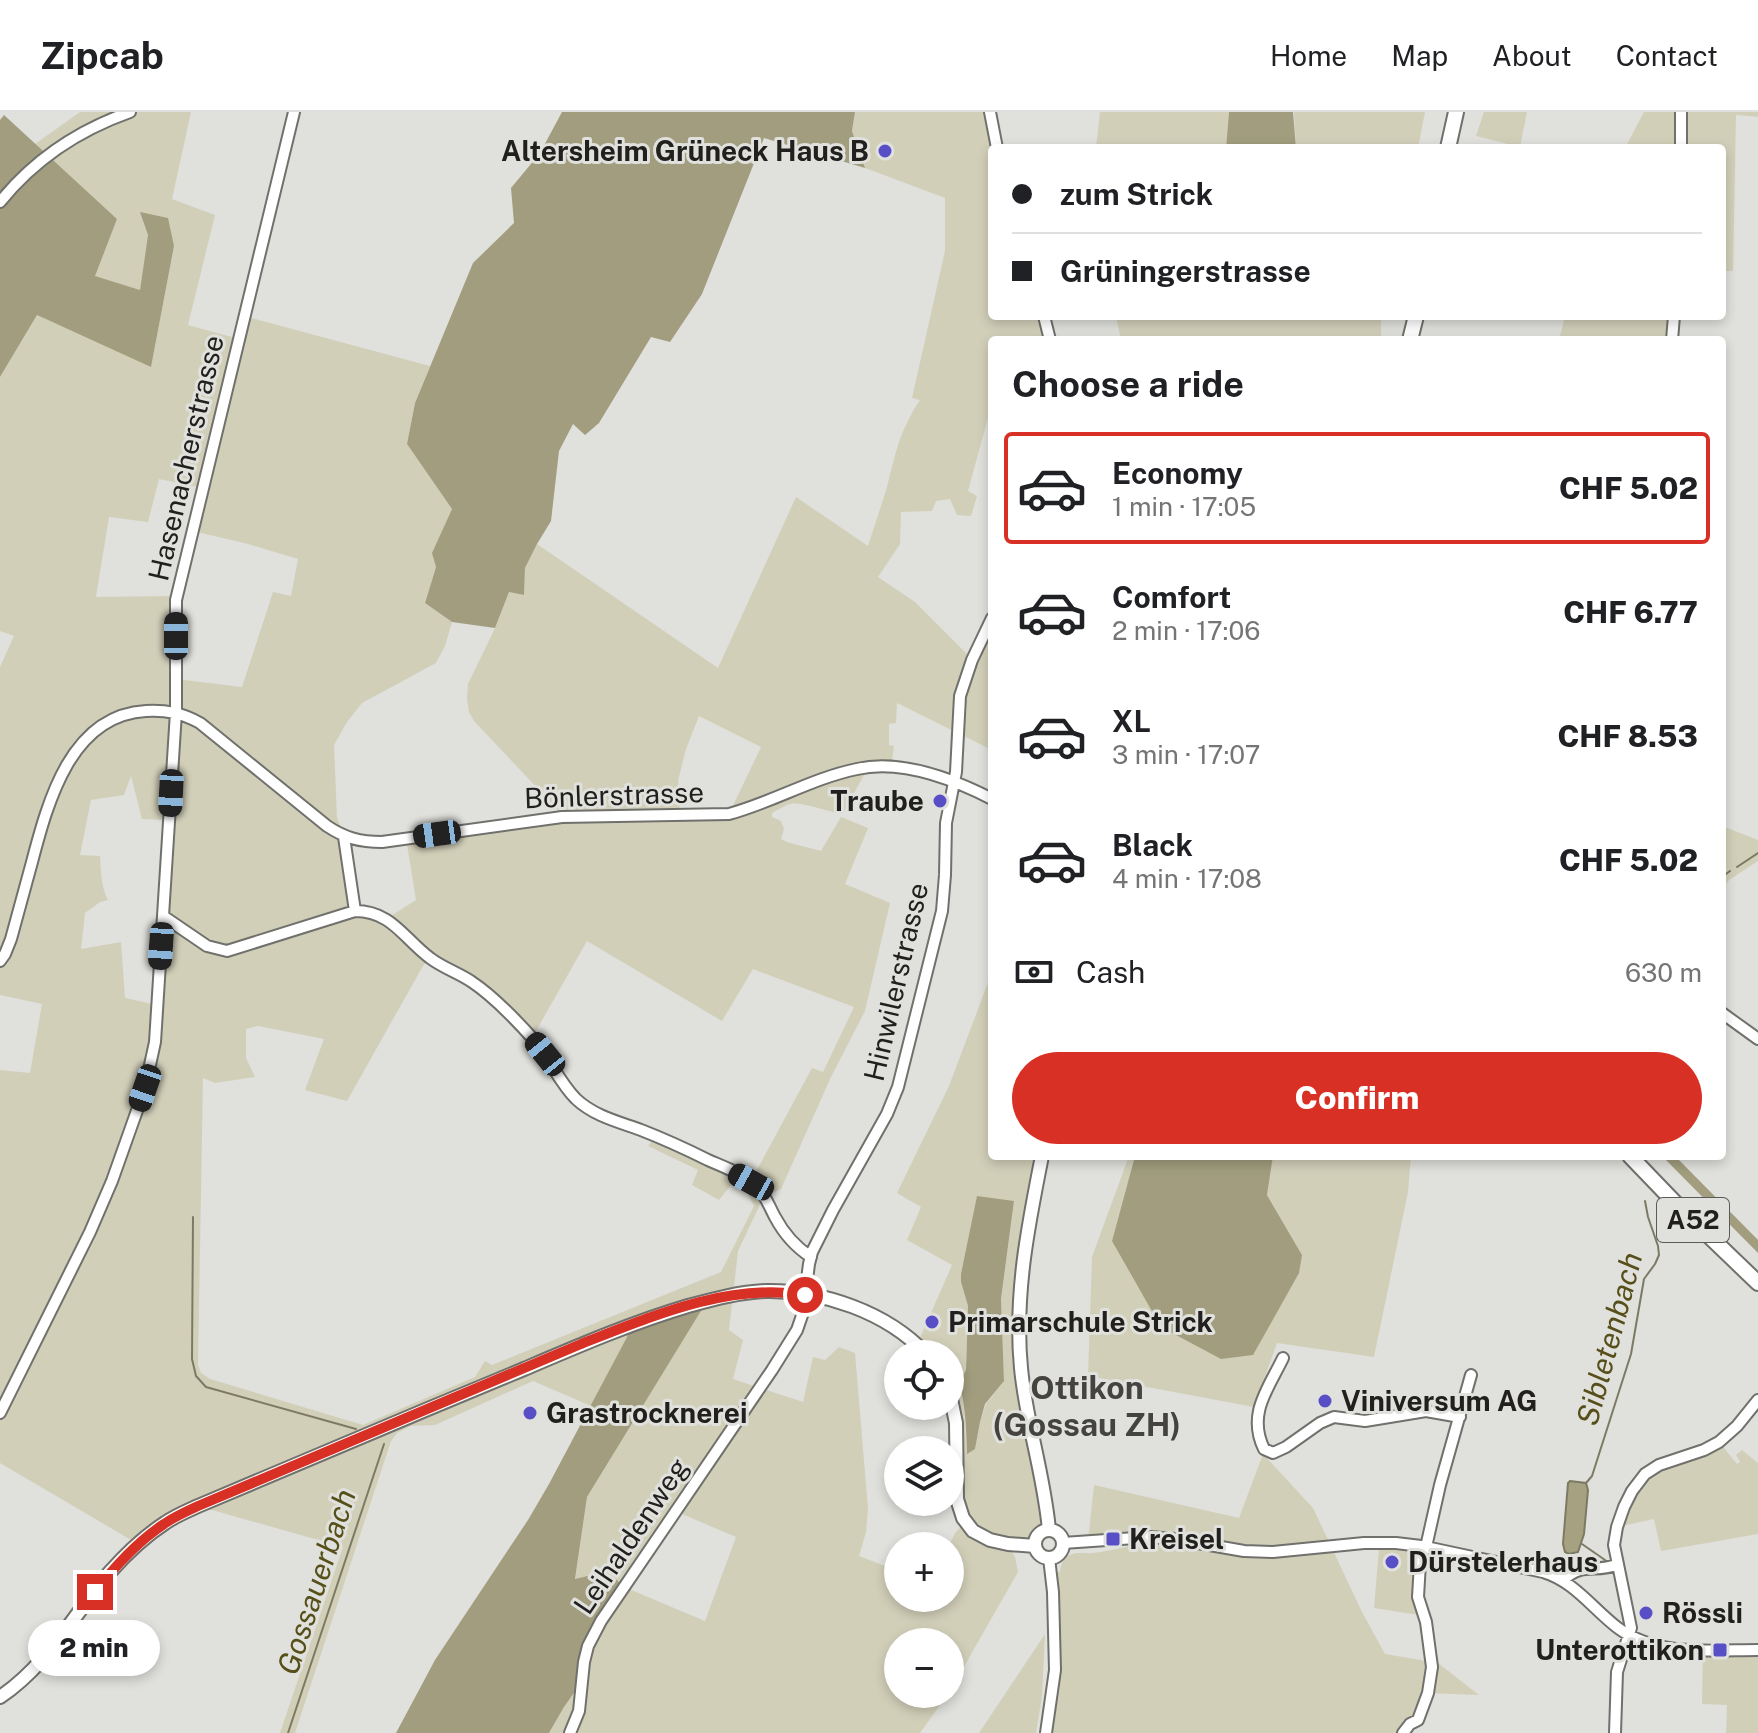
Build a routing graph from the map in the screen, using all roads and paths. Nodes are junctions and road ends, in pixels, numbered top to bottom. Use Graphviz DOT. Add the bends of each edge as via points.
graph roads {
  1 [pos="130,112"];
  2 [pos="294,112"];
  3 [pos="990,112"];
  4 [pos="1456,112"];
  5 [pos="1465,112"];
  6 [pos="1681,112"];
  7 [pos="996,144"];
  8 [pos="1449,144"];
  9 [pos="1458,144"];
  10 [pos="1681,144"];
  11 [pos="0,202"];
  12 [pos="988,626"];
  13 [pos="176,712"];
  14 [pos="954,781"];
  15 [pos="988,797"];
  16 [pos="344,837"];
  17 [pos="355,911"];
  18 [pos="163,916"];
  19 [pos="0,961"];
  20 [pos="1726,1016"];
  21 [pos="1758,1039"];
  22 [pos="1041,1160"];
  23 [pos="1634,1160"];
  24 [pos="1646,1160"];
  25 [pos="811,1257"];
  26 [pos="1758,1270"];
  27 [pos="1758,1283"];
  28 [pos="807,1295"];
  29 [pos="910,1340"];
  30 [pos="1283,1358"];
  31 [pos="1471,1375"];
  32 [pos="1758,1400"];
  33 [pos="0,1413"];
  34 [pos="1460,1417"];
  35 [pos="955,1420"];
  36 [pos="1049,1530"];
  37 [pos="1063,1543"];
  38 [pos="1035,1546"];
  39 [pos="1424,1546"];
  40 [pos="1049,1558"];
  41 [pos="1618,1564"];
  42 [pos="1563,1580"];
  43 [pos="1629,1635"];
  44 [pos="1758,1650"];
  45 [pos="0,1697"];
  46 [pos="570,1733"];
  47 [pos="1046,1733"];
  48 [pos="1403,1733"];
  49 [pos="1615,1733"];
  1 -- 11 [label="street" via="67,142"];
  2 -- 13 [label="street, Hasenacherstrasse" via="181,577"];
  3 -- 7 [label="street"];
  4 -- 8 [label="highway"];
  5 -- 9 [label="highway"];
  6 -- 10 [label="street"];
  12 -- 14 [label="street, Hinwilerstrasse" via="962,689"];
  13 -- 16 [label="street, Bönlerstrasse" via="211,731"];
  13 -- 18 [label="street, Hasenacherstrasse"];
  13 -- 19 [label="street, Bönlerstrasse" via="121,714 73,754 44,818 11,939"];
  14 -- 15 [label="street, Bönlerstrasse"];
  14 -- 16 [label="street, Bönlerstrasse" via="865,767 729,814 562,817 382,842"];
  14 -- 25 [label="street, Hinwilerstrasse" via="946,817 942,911 898,1087"];
  16 -- 17 [label="street"];
  17 -- 18 [label="street" via="227,951 207,946"];
  17 -- 25 [label="street" via="386,919 428,957 491,997 590,1110 751,1182 795,1246"];
  18 -- 33 [label="street, Hasenacherstrasse" via="155,1042 145,1088 101,1207"];
  20 -- 21 [label="street"];
  22 -- 36 [label="main road" via="1026,1243 1019,1333"];
  23 -- 27 [label="highway, A52"];
  24 -- 26 [label="highway, A52"];
  25 -- 28 [label="street, Hinwilerstrasse"];
  28 -- 29 [label="main road" via="867,1312"];
  28 -- 45 [label="main road" via="742,1294 629,1325 187,1511 138,1544 49,1651"];
  28 -- 46 [label="street, Leihaldenweg" via="797,1330 779,1359 601,1621 588,1646 579,1711"];
  30 -- 34 [label="street" via="1258,1408 1257,1435 1264,1449 1273,1453 1334,1417 1365,1421 1426,1411"];
  31 -- 34 [label="street"];
  32 -- 41 [label="street" via="1719,1442 1659,1465 1639,1481 1617,1527"];
  34 -- 39 [label="street"];
  35 -- 38 [label="main road" via="957,1499 963,1518 990,1540"];
  36 -- 37 [label="main road"];
  36 -- 38 [label="main road" via="1041,1532"];
  37 -- 39 [label="street" via="1150,1537 1273,1552 1375,1543"];
  37 -- 40 [label="main road"];
  38 -- 40 [label="main road"];
  39 -- 42 [label="street"];
  39 -- 48 [label="street" via="1418,1597 1432,1667 1418,1720"];
  40 -- 47 [label="street" via="1055,1670"];
  41 -- 42 [label="street" via="1577,1570"];
  41 -- 43 [label="street"];
  42 -- 43 [label="street"];
  43 -- 44 [label="street" via="1662,1648"];
  43 -- 49 [label="street" via="1617,1672"];
}
